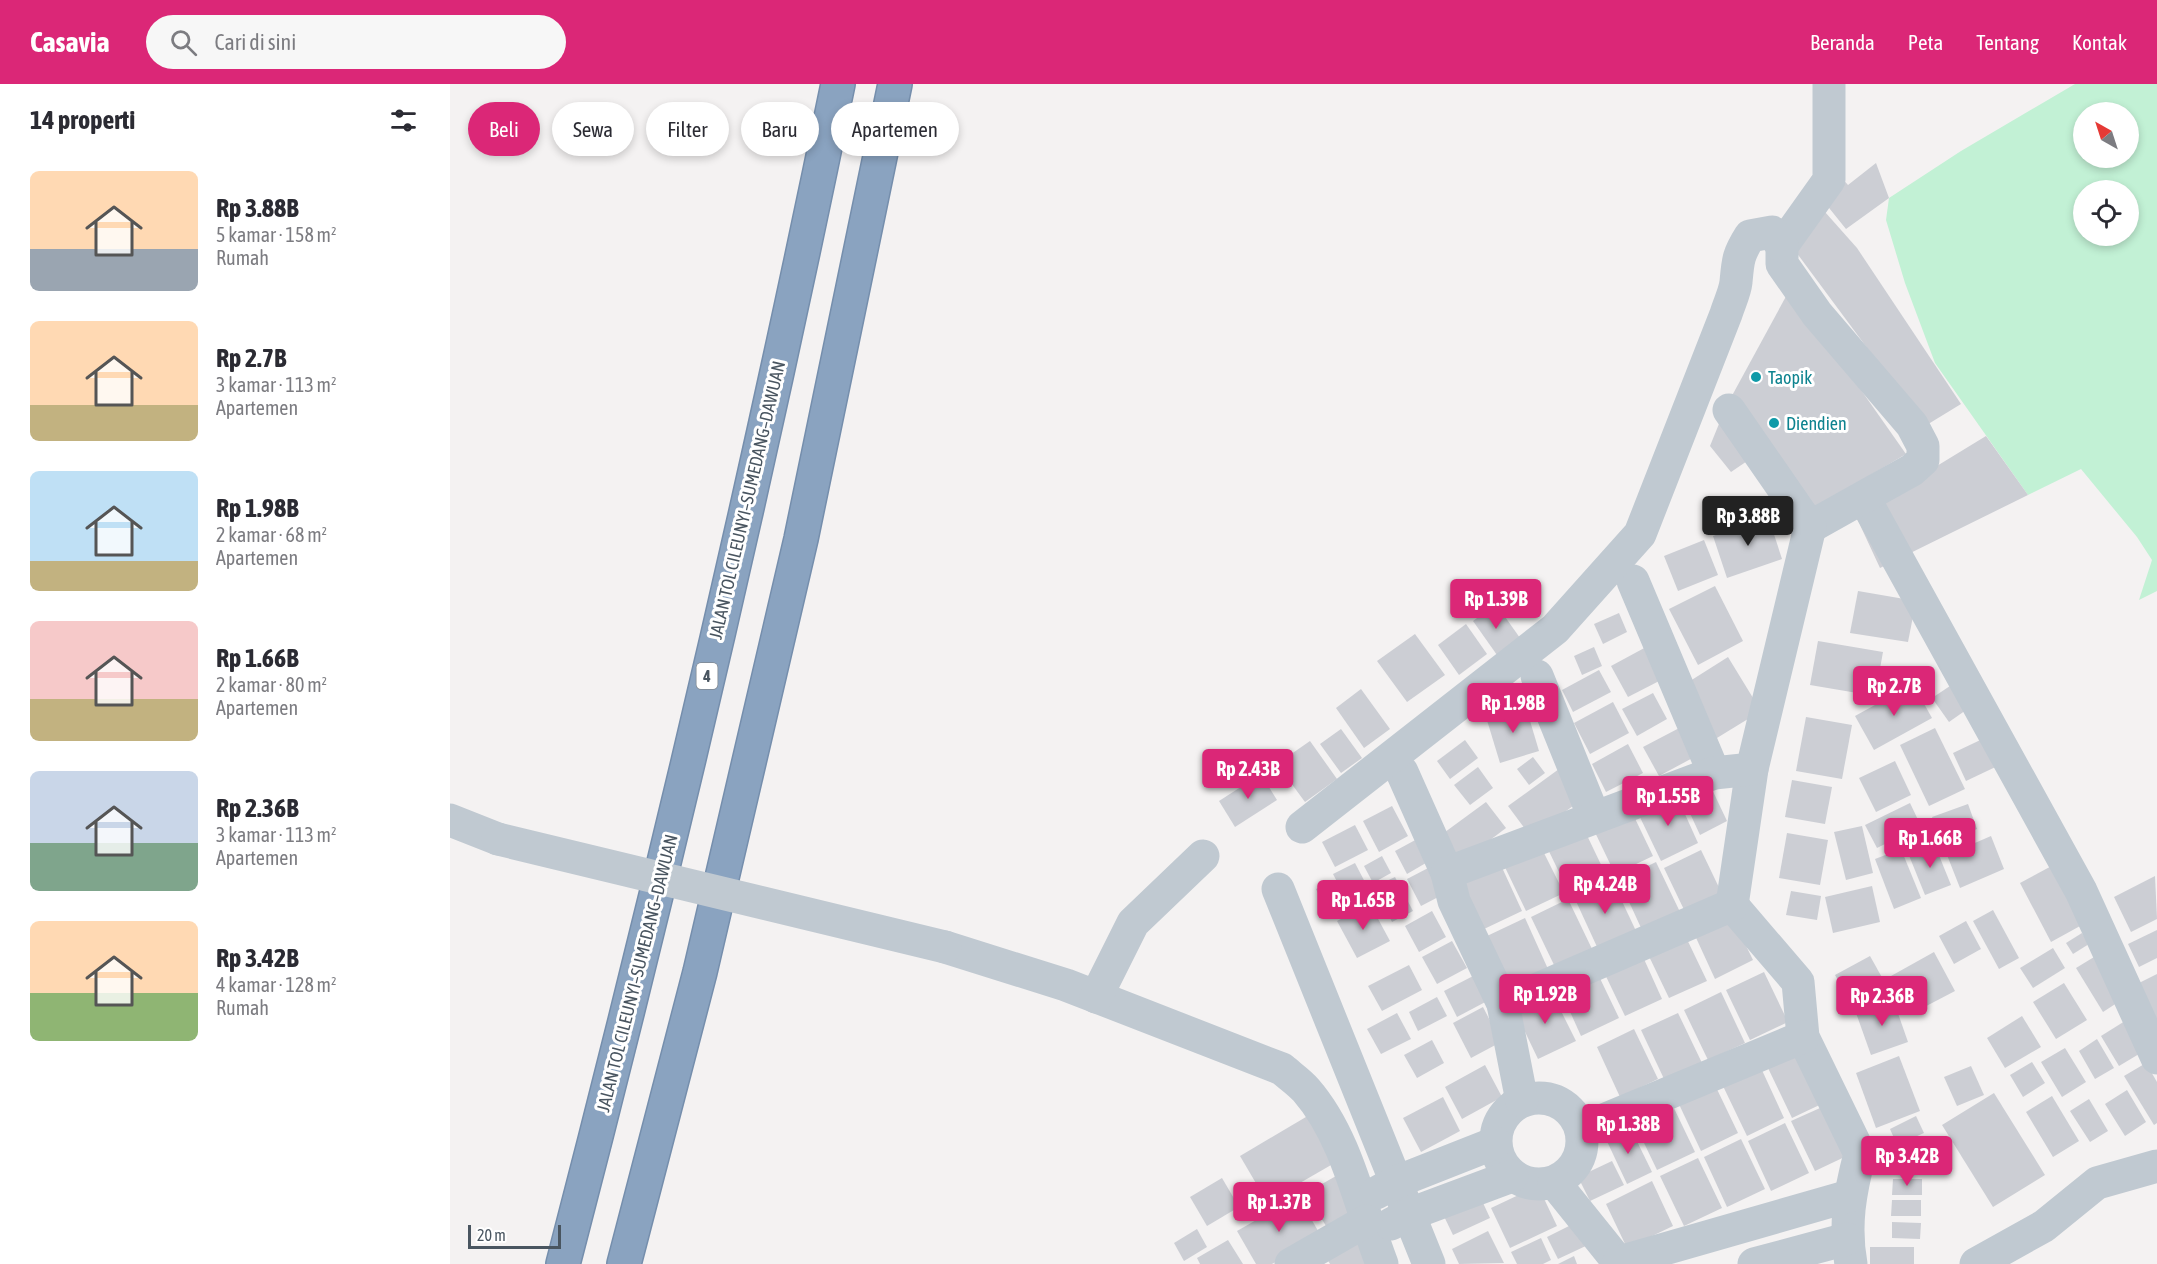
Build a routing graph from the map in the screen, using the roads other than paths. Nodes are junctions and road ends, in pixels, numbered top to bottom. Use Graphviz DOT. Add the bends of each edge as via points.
graph roads {
  1 [pos="838,84"];
  2 [pos="895,84"];
  3 [pos="1829,84"];
  4 [pos="1782,246"];
  5 [pos="1729,410"];
  6 [pos="1864,498"];
  7 [pos="1810,527"];
  8 [pos="1633,581"];
  9 [pos="1537,676"];
  10 [pos="1752,770"];
  11 [pos="1402,772"];
  12 [pos="1714,773"];
  13 [pos="1594,817"];
  14 [pos="450,820"];
  15 [pos="1302,827"];
  16 [pos="1203,856"];
  17 [pos="1448,873"];
  18 [pos="1278,890"];
  19 [pos="1732,905"];
  20 [pos="1096,997"];
  21 [pos="1503,1004"];
  22 [pos="1803,1037"];
  23 [pos="2157,1058"];
  24 [pos="1522,1101"];
  25 [pos="1582,1129"];
  26 [pos="1496,1143"];
  27 [pos="2157,1166"];
  28 [pos="1512,1176"];
  29 [pos="1396,1182"];
  30 [pos="1554,1182"];
  31 [pos="1849,1196"];
  32 [pos="1410,1214"];
  33 [pos="1369,1231"];
  34 [pos="1849,1251"];
  35 [pos="1619,1263"];
  36 [pos="563,1264"];
  37 [pos="624,1264"];
  38 [pos="1290,1264"];
  39 [pos="1429,1264"];
  40 [pos="1754,1264"];
  41 [pos="1976,1264"];
  1 -- 36 [label="highway, JALAN TOL CILEUNYI–SUMEDANG–DAWUAN / 4" via="640,967"];
  2 -- 37 [label="highway" via="801,538 700,972"];
  3 -- 4 [label="street" via="1829,180"];
  4 -- 6 [label="street" via="1782,264 1817,314 1912,425 1923,446 1923,460 1912,470"];
  4 -- 15 [label="street" via="1772,232 1750,236 1739,253 1736,282 1726,314 1640,534 1555,629"];
  5 -- 7 [label="street"];
  6 -- 7 [label="street"];
  6 -- 23 [label="street" via="2081,891"];
  7 -- 10 [label="street"];
  8 -- 12 [label="street"];
  9 -- 13 [label="street"];
  10 -- 12 [label="street"];
  10 -- 19 [label="street"];
  11 -- 17 [label="street"];
  12 -- 13 [label="street"];
  13 -- 17 [label="street"];
  14 -- 20 [label="street, bridge" via="498,839 945,946"];
  16 -- 20 [label="street" via="1133,923"];
  17 -- 21 [label="street" via="1454,901"];
  18 -- 29 [label="street"];
  19 -- 21 [label="street"];
  19 -- 22 [label="street" via="1798,982"];
  20 -- 33 [label="street" via="1282,1069 1306,1090 1328,1120"];
  21 -- 24 [label="street"];
  22 -- 25 [label="street"];
  22 -- 31 [label="street" via="1860,1155"];
  24 -- 25 [label="street" via="1547,1097 1569,1108"];
  24 -- 26 [label="street" via="1502,1118"];
  25 -- 30 [label="street" via="1579,1161"];
  26 -- 28 [label="street" via="1500,1161"];
  26 -- 29 [label="street"];
  27 -- 41 [label="street" via="2097,1183 2044,1226"];
  28 -- 30 [label="street" via="1533,1185"];
  28 -- 32 [label="street"];
  29 -- 32 [label="street"];
  29 -- 33 [label="street"];
  30 -- 35 [label="street"];
  31 -- 34 [label="street"];
  31 -- 35 [label="street"];
  32 -- 33 [label="street"];
  32 -- 39 [label="street"];
  33 -- 38 [label="street"];
  34 -- 40 [label="street"];
}
